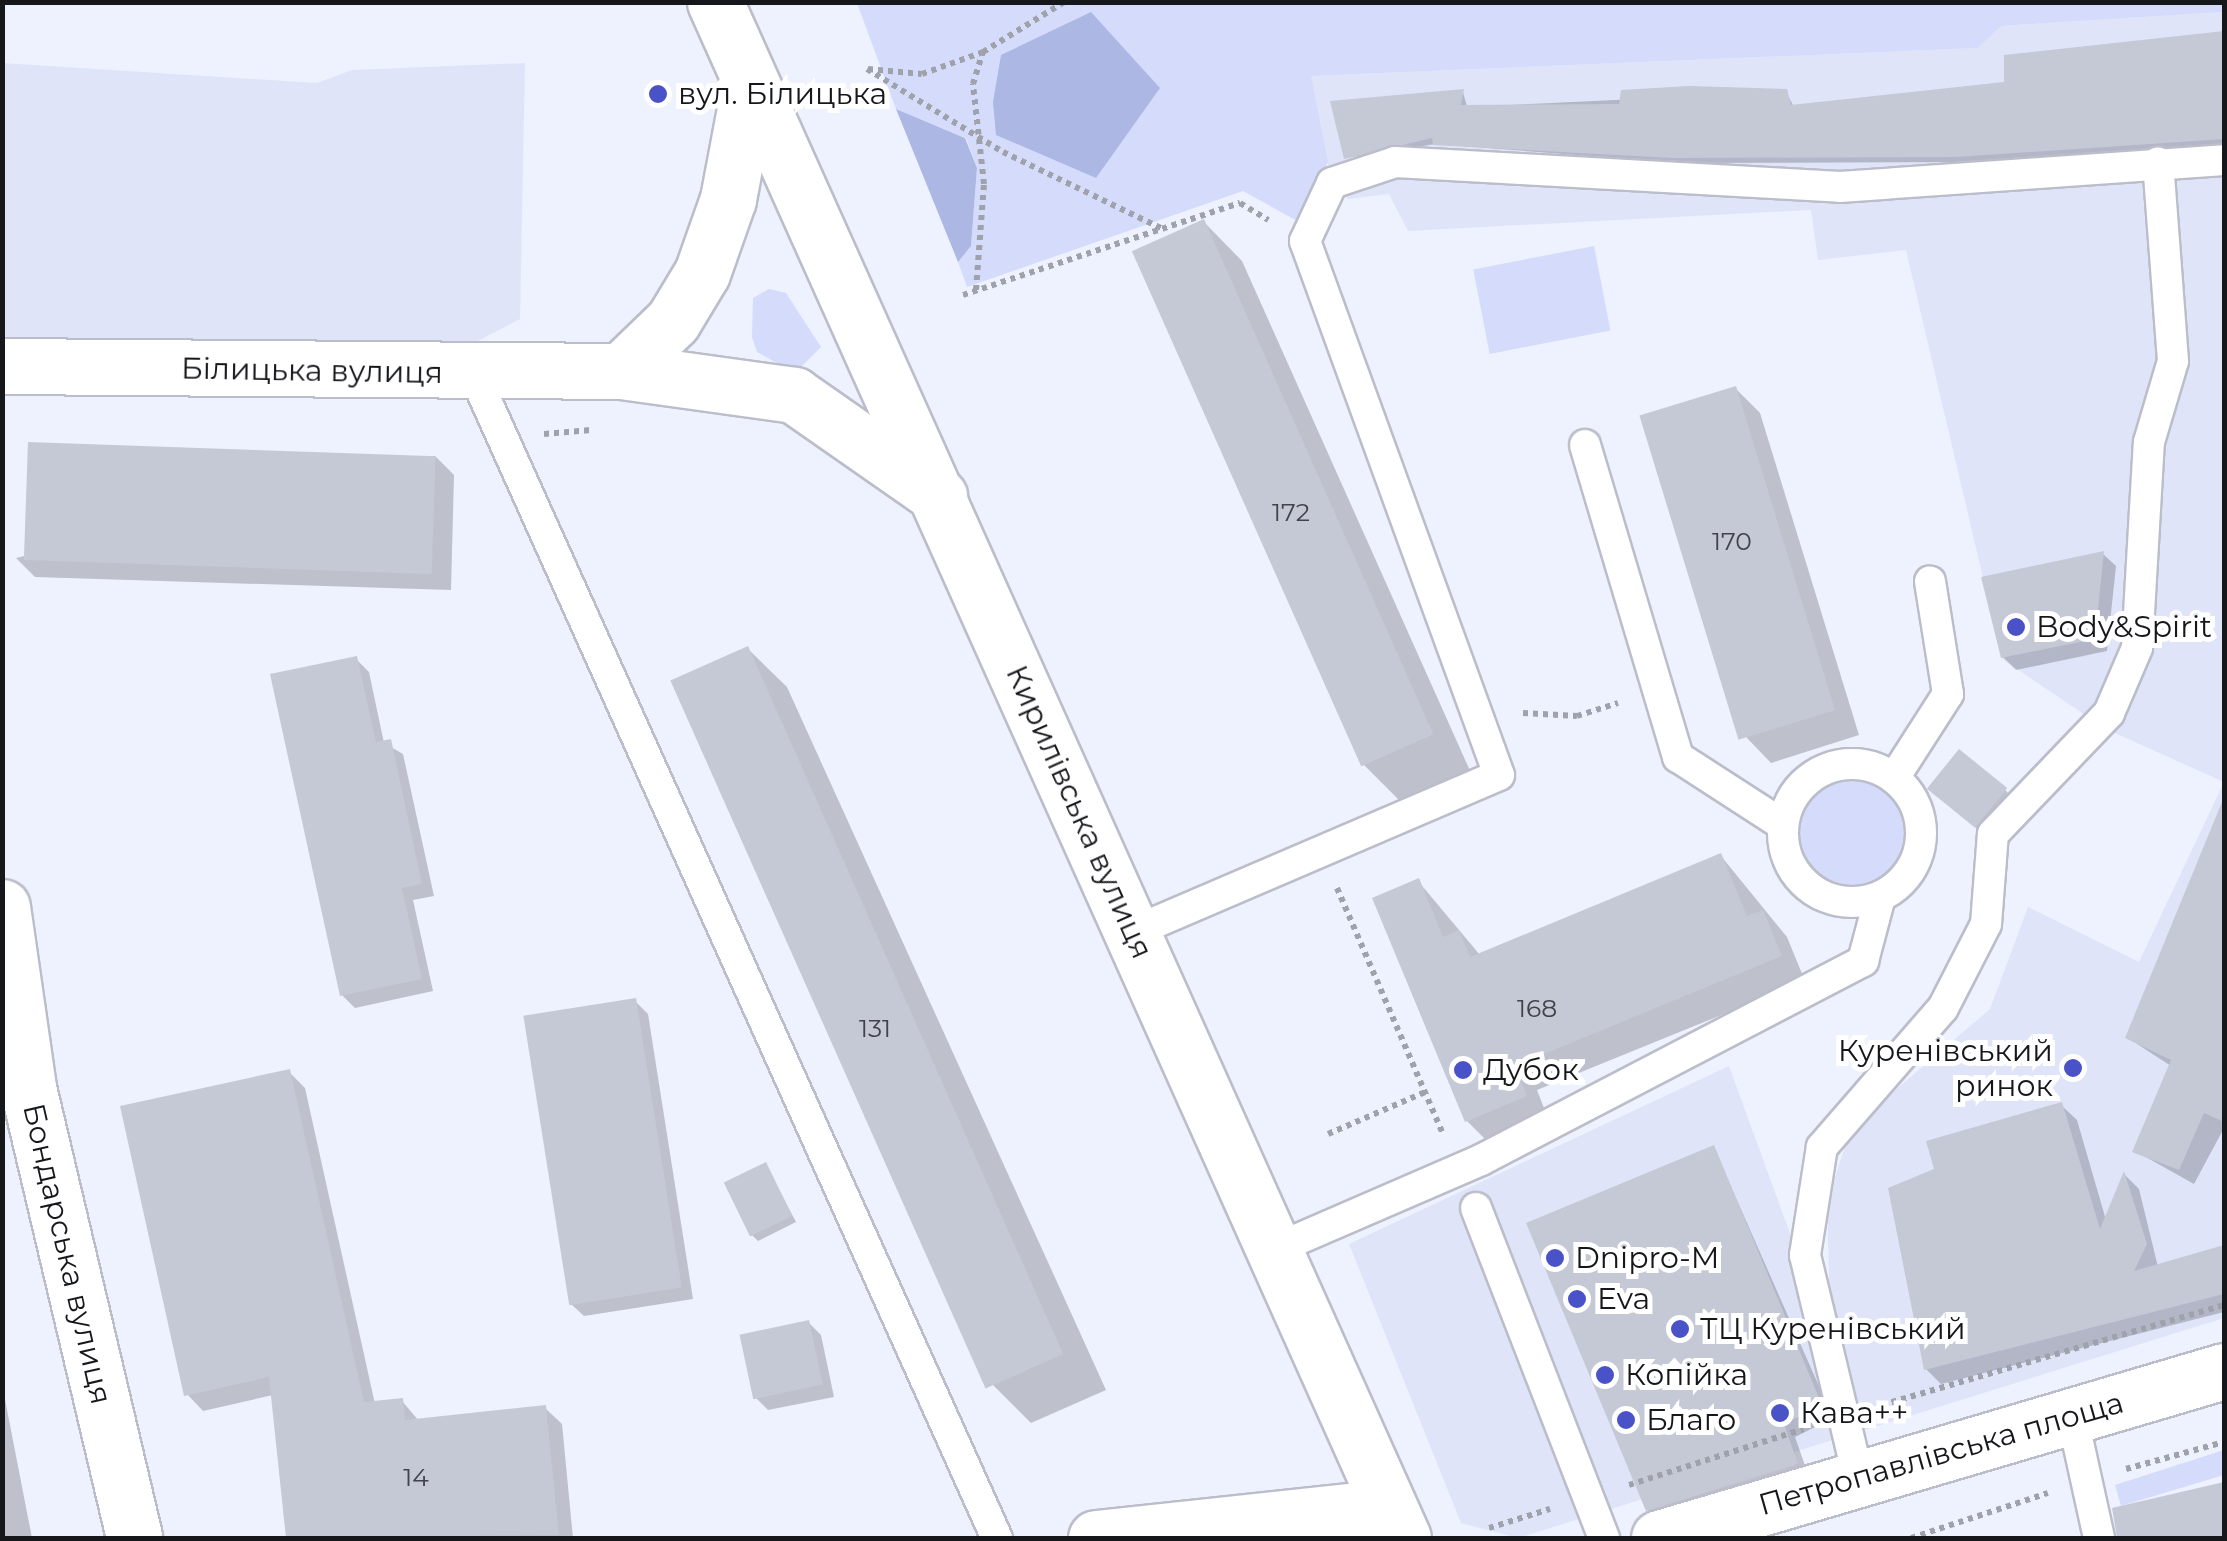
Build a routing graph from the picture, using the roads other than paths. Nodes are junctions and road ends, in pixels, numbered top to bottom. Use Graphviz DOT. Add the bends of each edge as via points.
graph roads {
  1 [pos="715,2"];
  2 [pos="749,88"];
  3 [pos="2224,160"];
  4 [pos="2158,163"];
  5 [pos="2,366"];
  6 [pos="621,371"];
  7 [pos="474,374"];
  8 [pos="1585,444"];
  9 [pos="939,496"];
  10 [pos="1930,581"];
  11 [pos="1894,778"];
  12 [pos="1783,825"];
  13 [pos="1880,897"];
  14 [pos="2,907"];
  15 [pos="1133,932"];
  16 [pos="9,997"];
  17 [pos="1476,1208"];
  18 [pos="1273,1250"];
  19 [pos="2224,1371"];
  20 [pos="2072,1415"];
  21 [pos="1858,1476"];
  22 [pos="1395,1523"];
  23 [pos="134,1538"];
  24 [pos="997,1538"];
  25 [pos="1096,1538"];
  26 [pos="1604,1538"];
  27 [pos="1659,1538"];
  28 [pos="2099,1538"];
  1 -- 2 [label="street, Кирилівська вулиця"];
  2 -- 6 [label="street" via="728,199 702,273 673,321"];
  2 -- 9 [label="street, Кирилівська вулиця"];
  3 -- 4 [label="lane"];
  4 -- 15 [label="lane" via="1840,188 1395,162 1332,183 1304,241 1498,776"];
  4 -- 21 [label="lane" via="2173,361 2148,442 2136,648 2110,713 1992,834 1986,924 1943,1008 1822,1147 1806,1256"];
  5 -- 7 [label="street, Білицька вулиця"];
  6 -- 7 [label="street, Білицька вулиця"];
  6 -- 9 [label="street, Білицька вулиця" via="794,395"];
  7 -- 24 [label="lane"];
  8 -- 12 [label="lane" via="1678,757"];
  9 -- 15 [label="street, Кирилівська вулиця"];
  10 -- 11 [label="lane" via="1948,694"];
  11 -- 12 [label="lane" via="1873,767 1825,769 1798,792"];
  11 -- 13 [label="lane" via="1920,818 1922,842 1908,875"];
  12 -- 13 [label="lane" via="1784,849 1810,889 1832,900"];
  13 -- 18 [label="lane" via="1863,961 1458,1170"];
  14 -- 16 [label="street, Бондарська вулиця"];
  15 -- 18 [label="street, Кирилівська вулиця"];
  16 -- 23 [label="street, Бондарська вулиця"];
  17 -- 26 [label="lane"];
  18 -- 22 [label="street, Кирилівська вулиця"];
  19 -- 20 [label="street, Петропавлівська площа"];
  20 -- 21 [label="street, Петропавлівська площа"];
  20 -- 28 [label="lane"];
  21 -- 27 [label="street, Петропавлівська площа"];
  22 -- 25 [label="street"];
}
